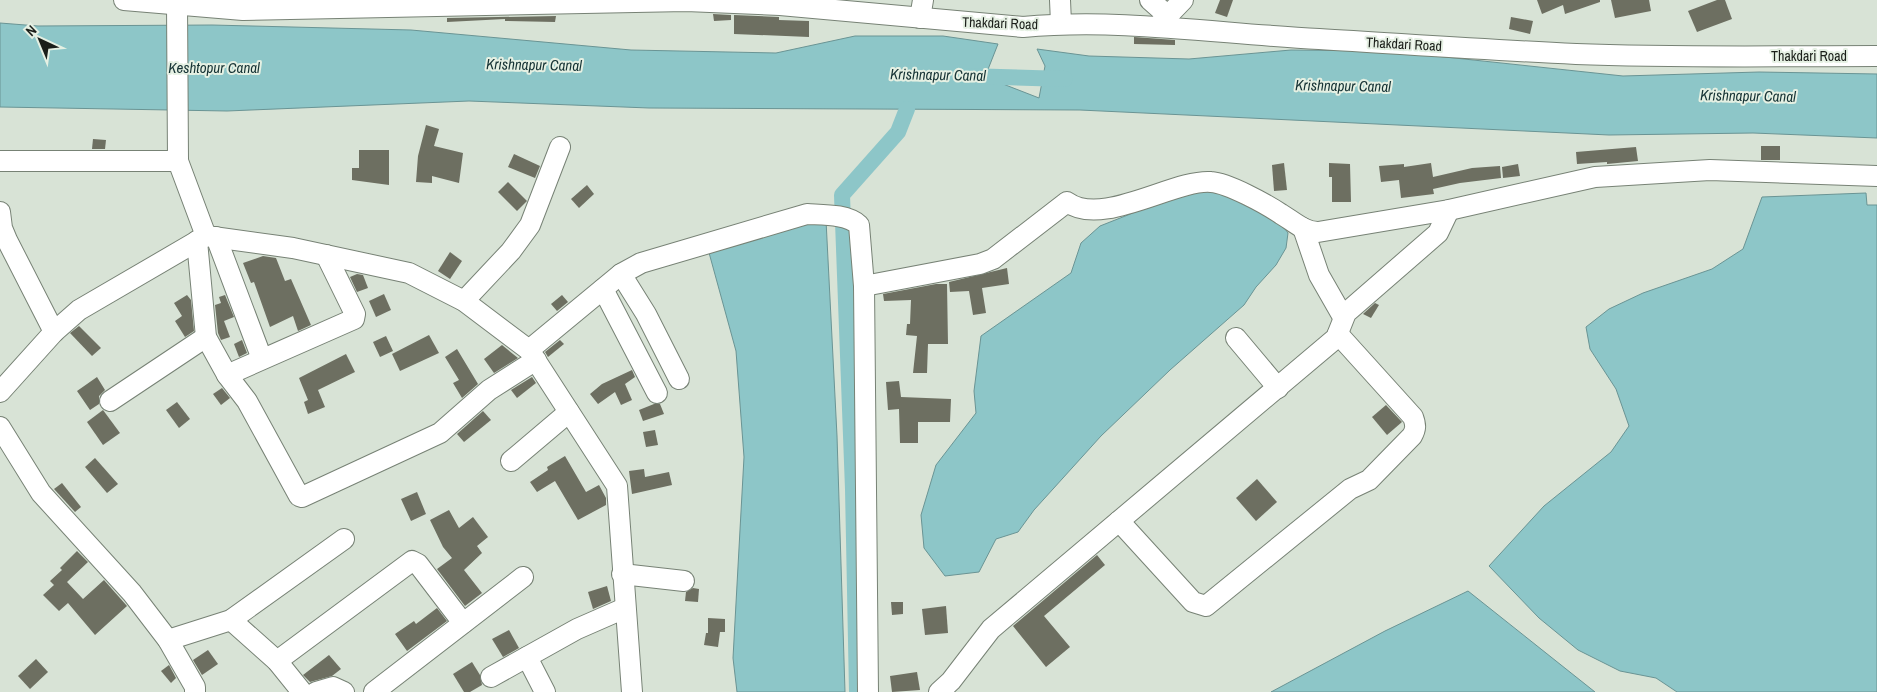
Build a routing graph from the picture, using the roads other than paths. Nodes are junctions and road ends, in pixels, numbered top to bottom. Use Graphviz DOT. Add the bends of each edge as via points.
graph roads {
  1 [pos="124,0"];
  2 [pos="1060,0"];
  3 [pos="1150,0"];
  4 [pos="1183,0"];
  5 [pos="446,3"];
  6 [pos="241,5"];
  7 [pos="860,6"];
  8 [pos="922,9"];
  9 [pos="178,13"];
  10 [pos="1163,21"];
  11 [pos="1061,23"];
  12 [pos="1877,56"];
  13 [pos="560,147"];
  14 [pos="0,161"];
  15 [pos="178,161"];
  16 [pos="1877,176"];
  17 [pos="1448,210"];
  18 [pos="0,212"];
  19 [pos="1303,228"];
  20 [pos="206,238"];
  21 [pos="326,254"];
  22 [pos="621,274"];
  23 [pos="864,286"];
  24 [pos="603,289"];
  25 [pos="464,301"];
  26 [pos="1341,325"];
  27 [pos="54,332"];
  28 [pos="206,337"];
  29 [pos="1236,338"];
  30 [pos="533,355"];
  31 [pos="262,359"];
  32 [pos="227,375"];
  33 [pos="679,379"];
  34 [pos="1278,388"];
  35 [pos="0,392"];
  36 [pos="657,393"];
  37 [pos="110,401"];
  38 [pos="569,412"];
  39 [pos="0,428"];
  40 [pos="511,460"];
  41 [pos="1119,521"];
  42 [pos="344,539"];
  43 [pos="622,574"];
  44 [pos="523,577"];
  45 [pos="684,581"];
  46 [pos="625,608"];
  47 [pos="231,620"];
  48 [pos="463,623"];
  49 [pos="168,640"];
  50 [pos="527,657"];
  51 [pos="277,661"];
  52 [pos="491,677"];
  53 [pos="195,692"];
  54 [pos="302,692"];
  55 [pos="316,692"];
  56 [pos="344,692"];
  57 [pos="374,692"];
  58 [pos="545,692"];
  59 [pos="632,692"];
  60 [pos="868,692"];
  61 [pos="939,692"];
  1 -- 9 [label="street, Thakdari Road"];
  2 -- 11 [label="street"];
  3 -- 10 [label="street"];
  4 -- 10 [label="street"];
  5 -- 6 [label="street, Thakdari Road"];
  5 -- 7 [label="street, Thakdari Road" via="686,1"];
  6 -- 9 [label="street, Thakdari Road"];
  7 -- 8 [label="street, Thakdari Road"];
  8 -- 11 [label="street, Thakdari Road" via="1023,27"];
  9 -- 15 [label="street"];
  10 -- 11 [label="street, Thakdari Road"];
  10 -- 12 [label="street, Thakdari Road" via="1305,38 1577,54"];
  13 -- 25 [label="street" via="530,225 511,251"];
  14 -- 15 [label="street"];
  15 -- 20 [label="street"];
  16 -- 17 [label="street" via="1710,170 1595,177"];
  17 -- 19 [label="street" via="1318,232"];
  17 -- 26 [label="street" via="1438,233"];
  18 -- 27 [label="street" via="7,240"];
  19 -- 23 [label="street" via="1263,203 1220,184 1203,182 1133,203 1090,209 1067,202 998,255 980,264"];
  19 -- 26 [label="street"];
  20 -- 21 [label="street"];
  20 -- 27 [label="street" via="79,310"];
  20 -- 28 [label="street"];
  20 -- 31 [label="street"];
  21 -- 25 [label="street" via="409,273"];
  21 -- 31 [label="street" via="355,317"];
  22 -- 23 [label="street" via="641,263 807,214 854,221 861,230"];
  22 -- 24 [label="street"];
  22 -- 33 [label="street" via="646,314"];
  23 -- 60 [label="street"];
  24 -- 30 [label="street"];
  24 -- 36 [label="street"];
  25 -- 30 [label="street"];
  26 -- 34 [label="street"];
  26 -- 41 [label="street" via="1415,423 1412,436 1368,480 1350,488 1206,606 1193,602"];
  27 -- 35 [label="street"];
  28 -- 32 [label="street"];
  28 -- 37 [label="street"];
  29 -- 34 [label="street"];
  30 -- 32 [label="street" via="440,433 302,497 247,401"];
  30 -- 38 [label="street"];
  31 -- 32 [label="street"];
  34 -- 41 [label="street"];
  38 -- 40 [label="street"];
  38 -- 43 [label="street" via="617,486"];
  39 -- 49 [label="street" via="41,493 132,592"];
  41 -- 61 [label="street" via="992,629"];
  42 -- 47 [label="street"];
  43 -- 45 [label="street"];
  43 -- 46 [label="street"];
  44 -- 48 [label="street"];
  46 -- 50 [label="street" via="577,629"];
  46 -- 59 [label="street"];
  47 -- 49 [label="street"];
  47 -- 51 [label="street"];
  48 -- 51 [label="street" via="418,564 412,561"];
  48 -- 57 [label="street"];
  49 -- 53 [label="street"];
  50 -- 52 [label="street"];
  50 -- 58 [label="street"];
  51 -- 54 [label="street"];
  55 -- 56 [label="street" via="333,687"];
}
